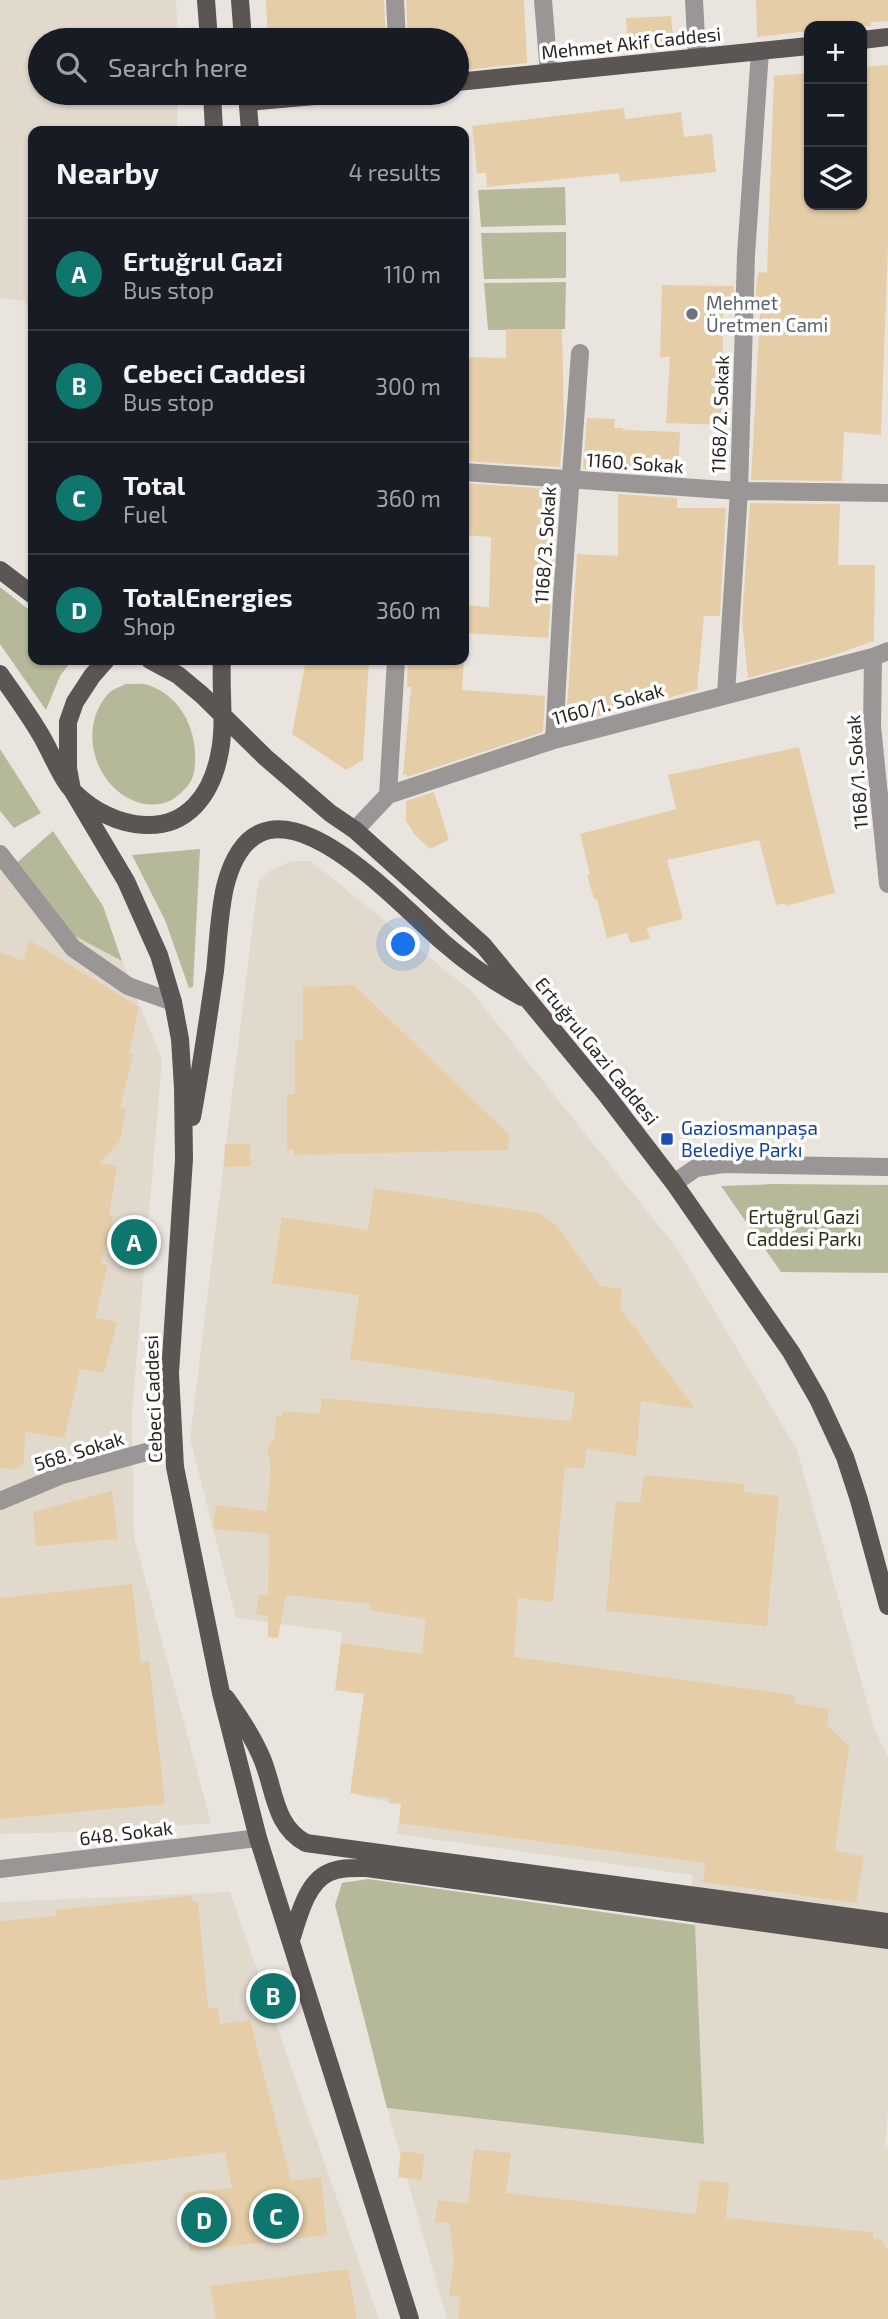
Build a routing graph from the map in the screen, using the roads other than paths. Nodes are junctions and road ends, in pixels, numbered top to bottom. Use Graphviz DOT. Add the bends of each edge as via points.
graph roads {
  1 [pos="206,0"];
  2 [pos="240,0"];
  3 [pos="395,0"];
  4 [pos="543,0"];
  5 [pos="694,0"];
  6 [pos="208,28"];
  7 [pos="242,28"];
  8 [pos="396,28"];
  9 [pos="888,37"];
  10 [pos="867,39"];
  11 [pos="804,47"];
  12 [pos="760,51"];
  13 [pos="697,56"];
  14 [pos="549,73"];
  15 [pos="469,81"];
  16 [pos="213,105"];
  17 [pos="248,105"];
  18 [pos="214,126"];
  19 [pos="250,126"];
  20 [pos="580,354"];
  21 [pos="469,472"];
  22 [pos="570,479"];
  23 [pos="739,491"];
  24 [pos="888,493"];
  25 [pos="0,570"];
  26 [pos="28,590"];
  27 [pos="881,654"];
  28 [pos="102,665"];
  29 [pos="159,665"];
  30 [pos="222,665"];
  31 [pos="396,665"];
  32 [pos="0,674"];
  33 [pos="726,694"];
  34 [pos="222,713"];
  35 [pos="554,740"];
  36 [pos="72,790"];
  37 [pos="388,795"];
  38 [pos="355,830"];
  39 [pos="0,854"];
  40 [pos="888,884"];
  41 [pos="528,1000"];
  42 [pos="173,1002"];
  43 [pos="184,1159"];
  44 [pos="888,1167"];
  45 [pos="674,1183"];
  46 [pos="172,1445"];
  47 [pos="0,1501"];
  48 [pos="888,1606"];
  49 [pos="222,1693"];
  50 [pos="258,1838"];
  51 [pos="0,1869"];
  52 [pos="888,1923"];
  53 [pos="291,1940"];
  54 [pos="888,1940"];
  55 [pos="410,2319"];
  1 -- 6 [label="main road"];
  2 -- 7 [label="main road"];
  3 -- 8 [label="street"];
  4 -- 14 [label="street"];
  5 -- 13 [label="street"];
  9 -- 10 [label="main road"];
  11 -- 12 [label="main road, Mehmet Akif Caddesi"];
  12 -- 13 [label="main road, Mehmet Akif Caddesi"];
  12 -- 23 [label="street, 1168/2. Sokak" via="746,255"];
  13 -- 14 [label="main road, Mehmet Akif Caddesi"];
  14 -- 15 [label="main road, Mehmet Akif Caddesi"];
  16 -- 18 [label="main road"];
  17 -- 19 [label="main road"];
  20 -- 22 [label="street, 1168/3. Sokak"];
  21 -- 22 [label="street, 1160. Sokak"];
  22 -- 23 [label="street, 1160. Sokak"];
  22 -- 35 [label="street, 1168/3. Sokak"];
  23 -- 24 [label="street, 1160. Sokak"];
  23 -- 33 [label="street, 1168/2. Sokak"];
  25 -- 26 [label="main road"];
  27 -- 33 [label="street, 1160/1. Sokak"];
  27 -- 40 [label="street, 1168/1. Sokak" via="872,726"];
  28 -- 36 [label="main road" via="75,702 68,722"];
  29 -- 34 [label="main road, Ertuğrul Gazi Caddesi"];
  30 -- 34 [label="main road"];
  31 -- 37 [label="street"];
  32 -- 36 [label="main road"];
  33 -- 35 [label="street, 1160/1. Sokak"];
  34 -- 36 [label="main road" via="219,756 208,786 197,805 178,820 152,825 118,820 96,810"];
  34 -- 38 [label="main road, Ertuğrul Gazi Caddesi" via="294,783"];
  35 -- 37 [label="street, 1160/1. Sokak"];
  36 -- 42 [label="main road" via="140,909"];
  37 -- 38 [label="street, 1160/1. Sokak"];
  38 -- 41 [label="main road, Ertuğrul Gazi Caddesi" via="483,945"];
  39 -- 42 [label="street" via="73,948 128,986"];
  41 -- 43 [label="main road" via="491,980 446,945 325,842 298,831 272,828 252,837 238,851 225,887"];
  41 -- 45 [label="main road, Ertuğrul Gazi Caddesi"];
  42 -- 43 [label="main road" via="184,1088"];
  43 -- 46 [label="main road, Cebeci Caddesi" via="171,1334"];
  44 -- 45 [label="street" via="723,1164 696,1168"];
  45 -- 48 [label="main road, Ertuğrul Gazi Caddesi" via="791,1352 818,1399 845,1457"];
  46 -- 47 [label="street, 568. Sokak" via="62,1475"];
  46 -- 49 [label="main road, Cebeci Caddesi"];
  49 -- 50 [label="main road, Cebeci Caddesi"];
  49 -- 52 [label="main road" via="261,1755 286,1828 306,1843"];
  50 -- 51 [label="street, 648. Sokak"];
  50 -- 53 [label="main road, Cebeci Caddesi"];
  53 -- 54 [label="main road" via="303,1905 327,1873 367,1868"];
  53 -- 55 [label="main road, Cebeci Caddesi"];
}
